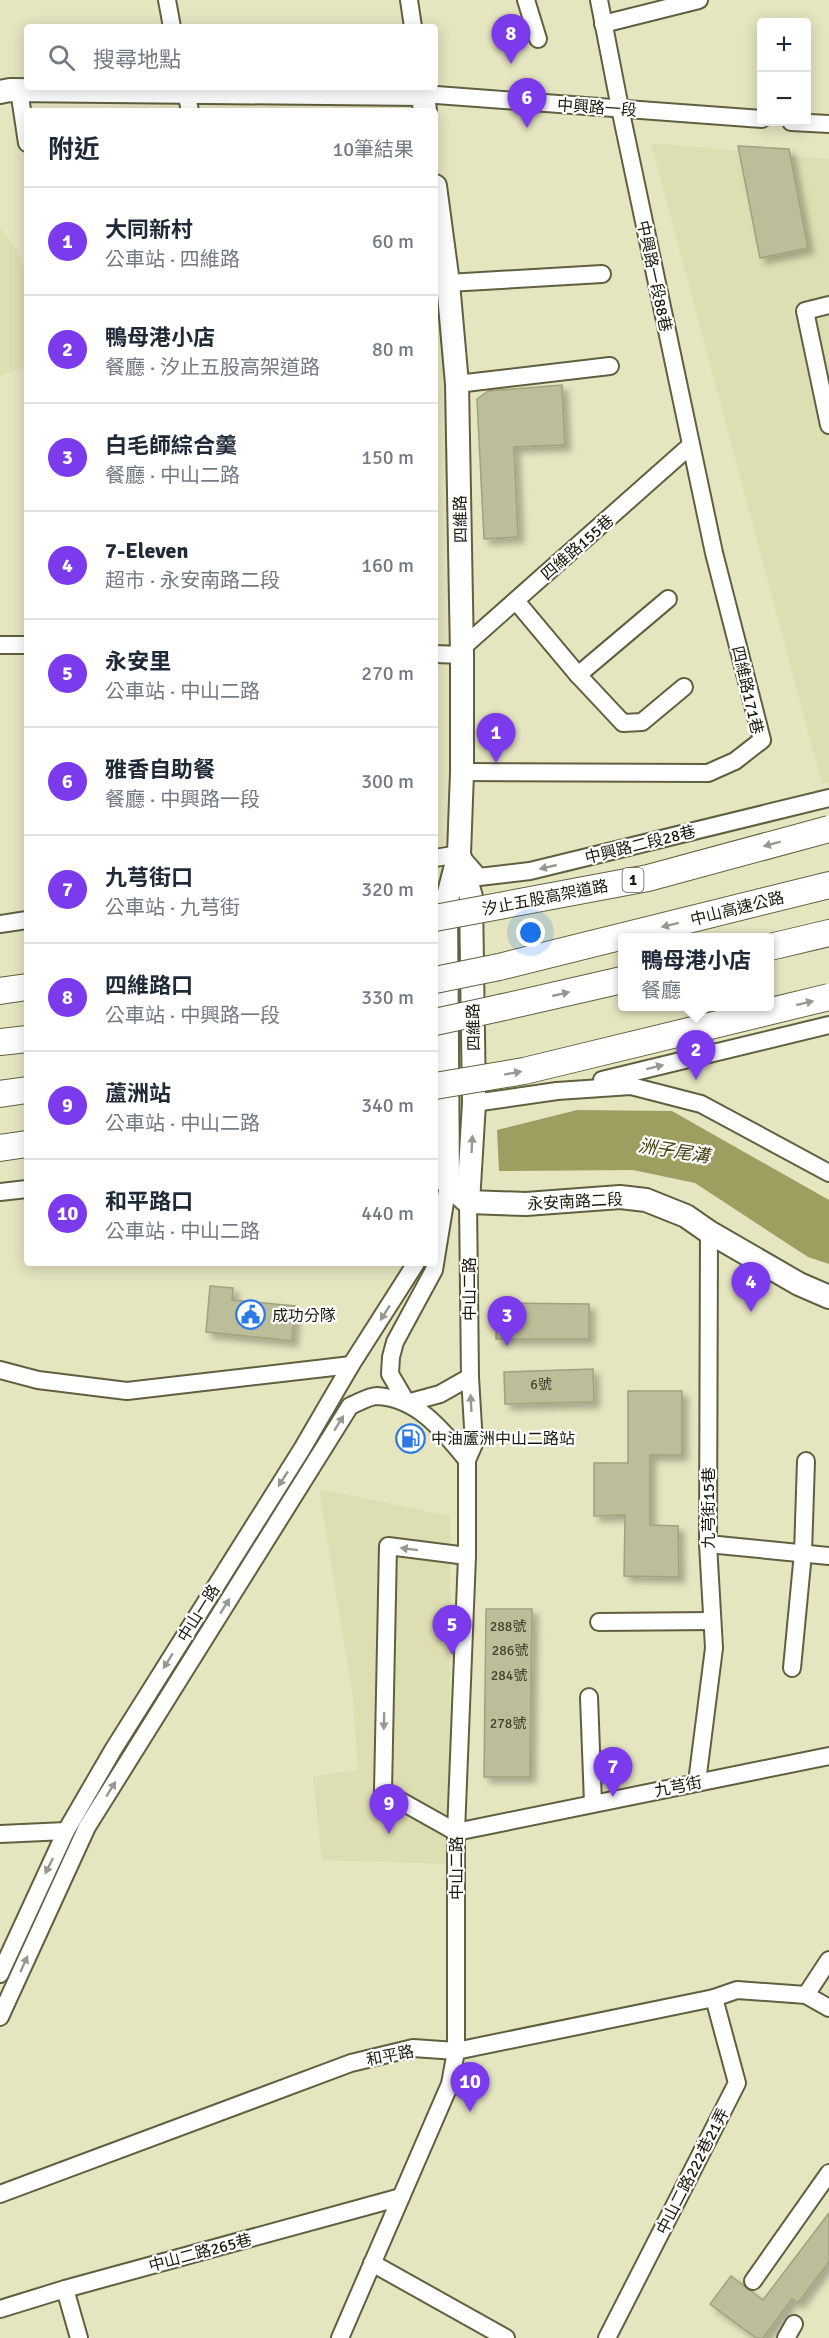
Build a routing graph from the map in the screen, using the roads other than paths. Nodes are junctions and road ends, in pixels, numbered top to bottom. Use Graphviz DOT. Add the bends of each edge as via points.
graph roads {
  1 [pos="167,0"];
  2 [pos="409,0"];
  3 [pos="526,0"];
  4 [pos="599,0"];
  5 [pos="699,0"];
  6 [pos="171,24"];
  7 [pos="413,24"];
  8 [pos="603,24"];
  9 [pos="538,39"];
  10 [pos="9,91"];
  11 [pos="187,97"];
  12 [pos="423,97"];
  13 [pos="620,108"];
  14 [pos="757,119"];
  15 [pos="811,123"];
  16 [pos="829,124"];
  17 [pos="24,134"];
  18 [pos="438,208"];
  19 [pos="602,274"];
  20 [pos="448,283"];
  21 [pos="829,305"];
  22 [pos="443,313"];
  23 [pos="610,366"];
  24 [pos="458,384"];
  25 [pos="829,425"];
  26 [pos="691,445"];
  27 [pos="668,599"];
  28 [pos="516,601"];
  29 [pos="0,645"];
  30 [pos="24,645"];
  31 [pos="462,652"];
  32 [pos="438,654"];
  33 [pos="578,675"];
  34 [pos="684,687"];
  35 [pos="462,772"];
  36 [pos="829,798"];
  37 [pos="829,829"];
  38 [pos="459,854"];
  39 [pos="438,858"];
  40 [pos="829,885"];
  41 [pos="438,917"];
  42 [pos="24,920"];
  43 [pos="0,924"];
  44 [pos="633,933"];
  45 [pos="829,933"];
  46 [pos="618,937"];
  47 [pos="774,946"];
  48 [pos="438,979"];
  49 [pos="618,981"];
  50 [pos="24,987"];
  51 [pos="0,991"];
  52 [pos="829,997"];
  53 [pos="774,1010"];
  54 [pos="771,1011"];
  55 [pos="438,1021"];
  56 [pos="829,1025"];
  57 [pos="24,1039"];
  58 [pos="0,1042"];
  59 [pos="438,1085"];
  60 [pos="24,1090"];
  61 [pos="557,1091"];
  62 [pos="0,1094"];
  63 [pos="474,1103"];
  64 [pos="24,1144"];
  65 [pos="0,1148"];
  66 [pos="829,1173"];
  67 [pos="441,1178"];
  68 [pos="24,1190"];
  69 [pos="0,1191"];
  70 [pos="468,1202"];
  71 [pos="439,1225"];
  72 [pos="708,1232"];
  73 [pos="414,1266"];
  74 [pos="434,1266"];
  75 [pos="829,1297"];
  76 [pos="351,1365"];
  77 [pos="0,1371"];
  78 [pos="470,1377"];
  79 [pos="407,1403"];
  80 [pos="467,1460"];
  81 [pos="806,1461"];
  82 [pos="708,1544"];
  83 [pos="803,1553"];
  84 [pos="467,1556"];
  85 [pos="829,1556"];
  86 [pos="599,1622"];
  87 [pos="712,1622"];
  88 [pos="792,1668"];
  89 [pos="589,1697"];
  90 [pos="829,1756"];
  91 [pos="697,1782"];
  92 [pos="593,1803"];
  93 [pos="66,1831"];
  94 [pos="456,1832"];
  95 [pos="0,1834"];
  96 [pos="829,1960"];
  97 [pos="0,1974"];
  98 [pos="806,1995"];
  99 [pos="714,1998"];
  100 [pos="829,2008"];
  101 [pos="0,2017"];
  102 [pos="456,2050"];
  103 [pos="829,2173"];
  104 [pos="0,2194"];
  105 [pos="401,2196"];
  106 [pos="372,2263"];
  107 [pos="753,2281"];
  108 [pos="65,2289"];
  109 [pos="0,2310"];
  110 [pos="79,2338"];
  111 [pos="340,2338"];
  112 [pos="506,2338"];
  113 [pos="607,2338"];
  1 -- 6 [label="street"];
  2 -- 7 [label="street"];
  3 -- 9 [label="street"];
  4 -- 8 [label="street, 中興路一段88巷"];
  5 -- 8 [label="street"];
  8 -- 13 [label="street, 中興路一段88巷"];
  10 -- 11 [label="main road, 中興路一段"];
  10 -- 17 [label="street"];
  11 -- 12 [label="main road, 中興路一段"];
  12 -- 13 [label="street, 中興路一段"];
  13 -- 14 [label="street, 中興路一段"];
  13 -- 26 [label="street, 中興路一段88巷"];
  15 -- 16 [label="street"];
  18 -- 20 [label="main road, 四維路"];
  19 -- 20 [label="street"];
  20 -- 22 [label="main road, 四維路"];
  21 -- 25 [label="street" via="804,311"];
  22 -- 24 [label="main road, 四維路"];
  23 -- 24 [label="street"];
  24 -- 31 [label="main road, 四維路"];
  26 -- 28 [label="street, 四維路155巷"];
  26 -- 35 [label="street, 四維路171巷" via="762,740 735,761 708,773"];
  27 -- 33 [label="street"];
  28 -- 31 [label="street, 四維路155巷"];
  28 -- 33 [label="street"];
  29 -- 30 [label="street"];
  31 -- 32 [label="street"];
  31 -- 35 [label="main road, 四維路"];
  33 -- 34 [label="street" via="623,723 642,722"];
  35 -- 38 [label="main road, 四維路"];
  36 -- 38 [label="street, 中興路二段28巷, one-way" via="530,871 479,877"];
  37 -- 41 [label="highway, 汐止五股高架道路 / 1, one-way, bridge" via="648,878"];
  38 -- 39 [label="street"];
  38 -- 63 [label="main road, 四維路" via="471,897"];
  38 -- 67 [label="main road, 四維路" via="446,904"];
  40 -- 44 [label="highway, 中山高速公路, one-way, bridge"];
  42 -- 43 [label="street"];
  45 -- 47 [label="highway"];
  46 -- 48 [label="highway, 中山高速公路, one-way, bridge"];
  55 -- 49 [label="highway, one-way, bridge"];
  50 -- 51 [label="highway"];
  53 -- 52 [label="highway, one-way, bridge"];
  59 -- 54 [label="highway, one-way, bridge" via="524,1071"];
  61 -- 56 [label="street, one-way"];
  57 -- 58 [label="highway"];
  60 -- 62 [label="highway"];
  61 -- 63 [label="street"];
  61 -- 66 [label="street" via="631,1086 701,1104"];
  70 -- 63 [label="main road, 四維路, one-way"];
  64 -- 65 [label="highway"];
  67 -- 70 [label="main road"];
  67 -- 71 [label="street, 中山一路"];
  68 -- 69 [label="street"];
  70 -- 72 [label="main road, 永安南路二段" via="526,1204 620,1197 646,1200 686,1216"];
  70 -- 78 [label="street, 中山二路"];
  72 -- 75 [label="main road, 永安南路二段"];
  72 -- 82 [label="street, 九芎街15巷"];
  73 -- 76 [label="street, 中山一路, one-way"];
  74 -- 79 [label="street, 中山一路" via="391,1357 390,1374"];
  76 -- 77 [label="street" via="127,1391"];
  76 -- 93 [label="street, 中山一路, one-way"];
  78 -- 79 [label="street" via="440,1394"];
  80 -- 78 [label="street, 中山二路, one-way" via="474,1444"];
  79 -- 80 [label="street, 中山一路" via="437,1424"];
  101 -- 79 [label="street, 中山一路, one-way" via="87,1827 350,1406 375,1396"];
  80 -- 84 [label="street, 中山二路"];
  81 -- 83 [label="street"];
  82 -- 83 [label="street"];
  82 -- 87 [label="street, 九芎街15巷"];
  83 -- 85 [label="street"];
  83 -- 88 [label="street"];
  84 -- 94 [label="street, 中山二路"];
  84 -- 94 [label="street, one-way" via="388,1546 382,1791"];
  86 -- 87 [label="street"];
  87 -- 91 [label="street, 九芎街15巷" via="714,1648"];
  89 -- 92 [label="street"];
  90 -- 91 [label="street, 九芎街"];
  91 -- 92 [label="street, 九芎街"];
  92 -- 94 [label="street, 九芎街"];
  93 -- 95 [label="street"];
  93 -- 97 [label="street, 中山一路, one-way"];
  94 -- 102 [label="street, 中山二路"];
  96 -- 98 [label="street"];
  98 -- 99 [label="street, 和平路" via="737,1990"];
  98 -- 100 [label="street, 和平路"];
  99 -- 102 [label="street, 和平路"];
  99 -- 113 [label="street, 中山二路222巷21弄" via="737,2083"];
  102 -- 104 [label="street, 和平路" via="413,2048 351,2063"];
  102 -- 105 [label="street, 中山二路" via="450,2084"];
  103 -- 107 [label="street"];
  105 -- 106 [label="street, 中山二路"];
  105 -- 108 [label="street, 中山二路265巷"];
  106 -- 111 [label="street, 中山二路"];
  106 -- 112 [label="street"];
  108 -- 109 [label="street, 中山二路265巷"];
  108 -- 110 [label="street"];
}
